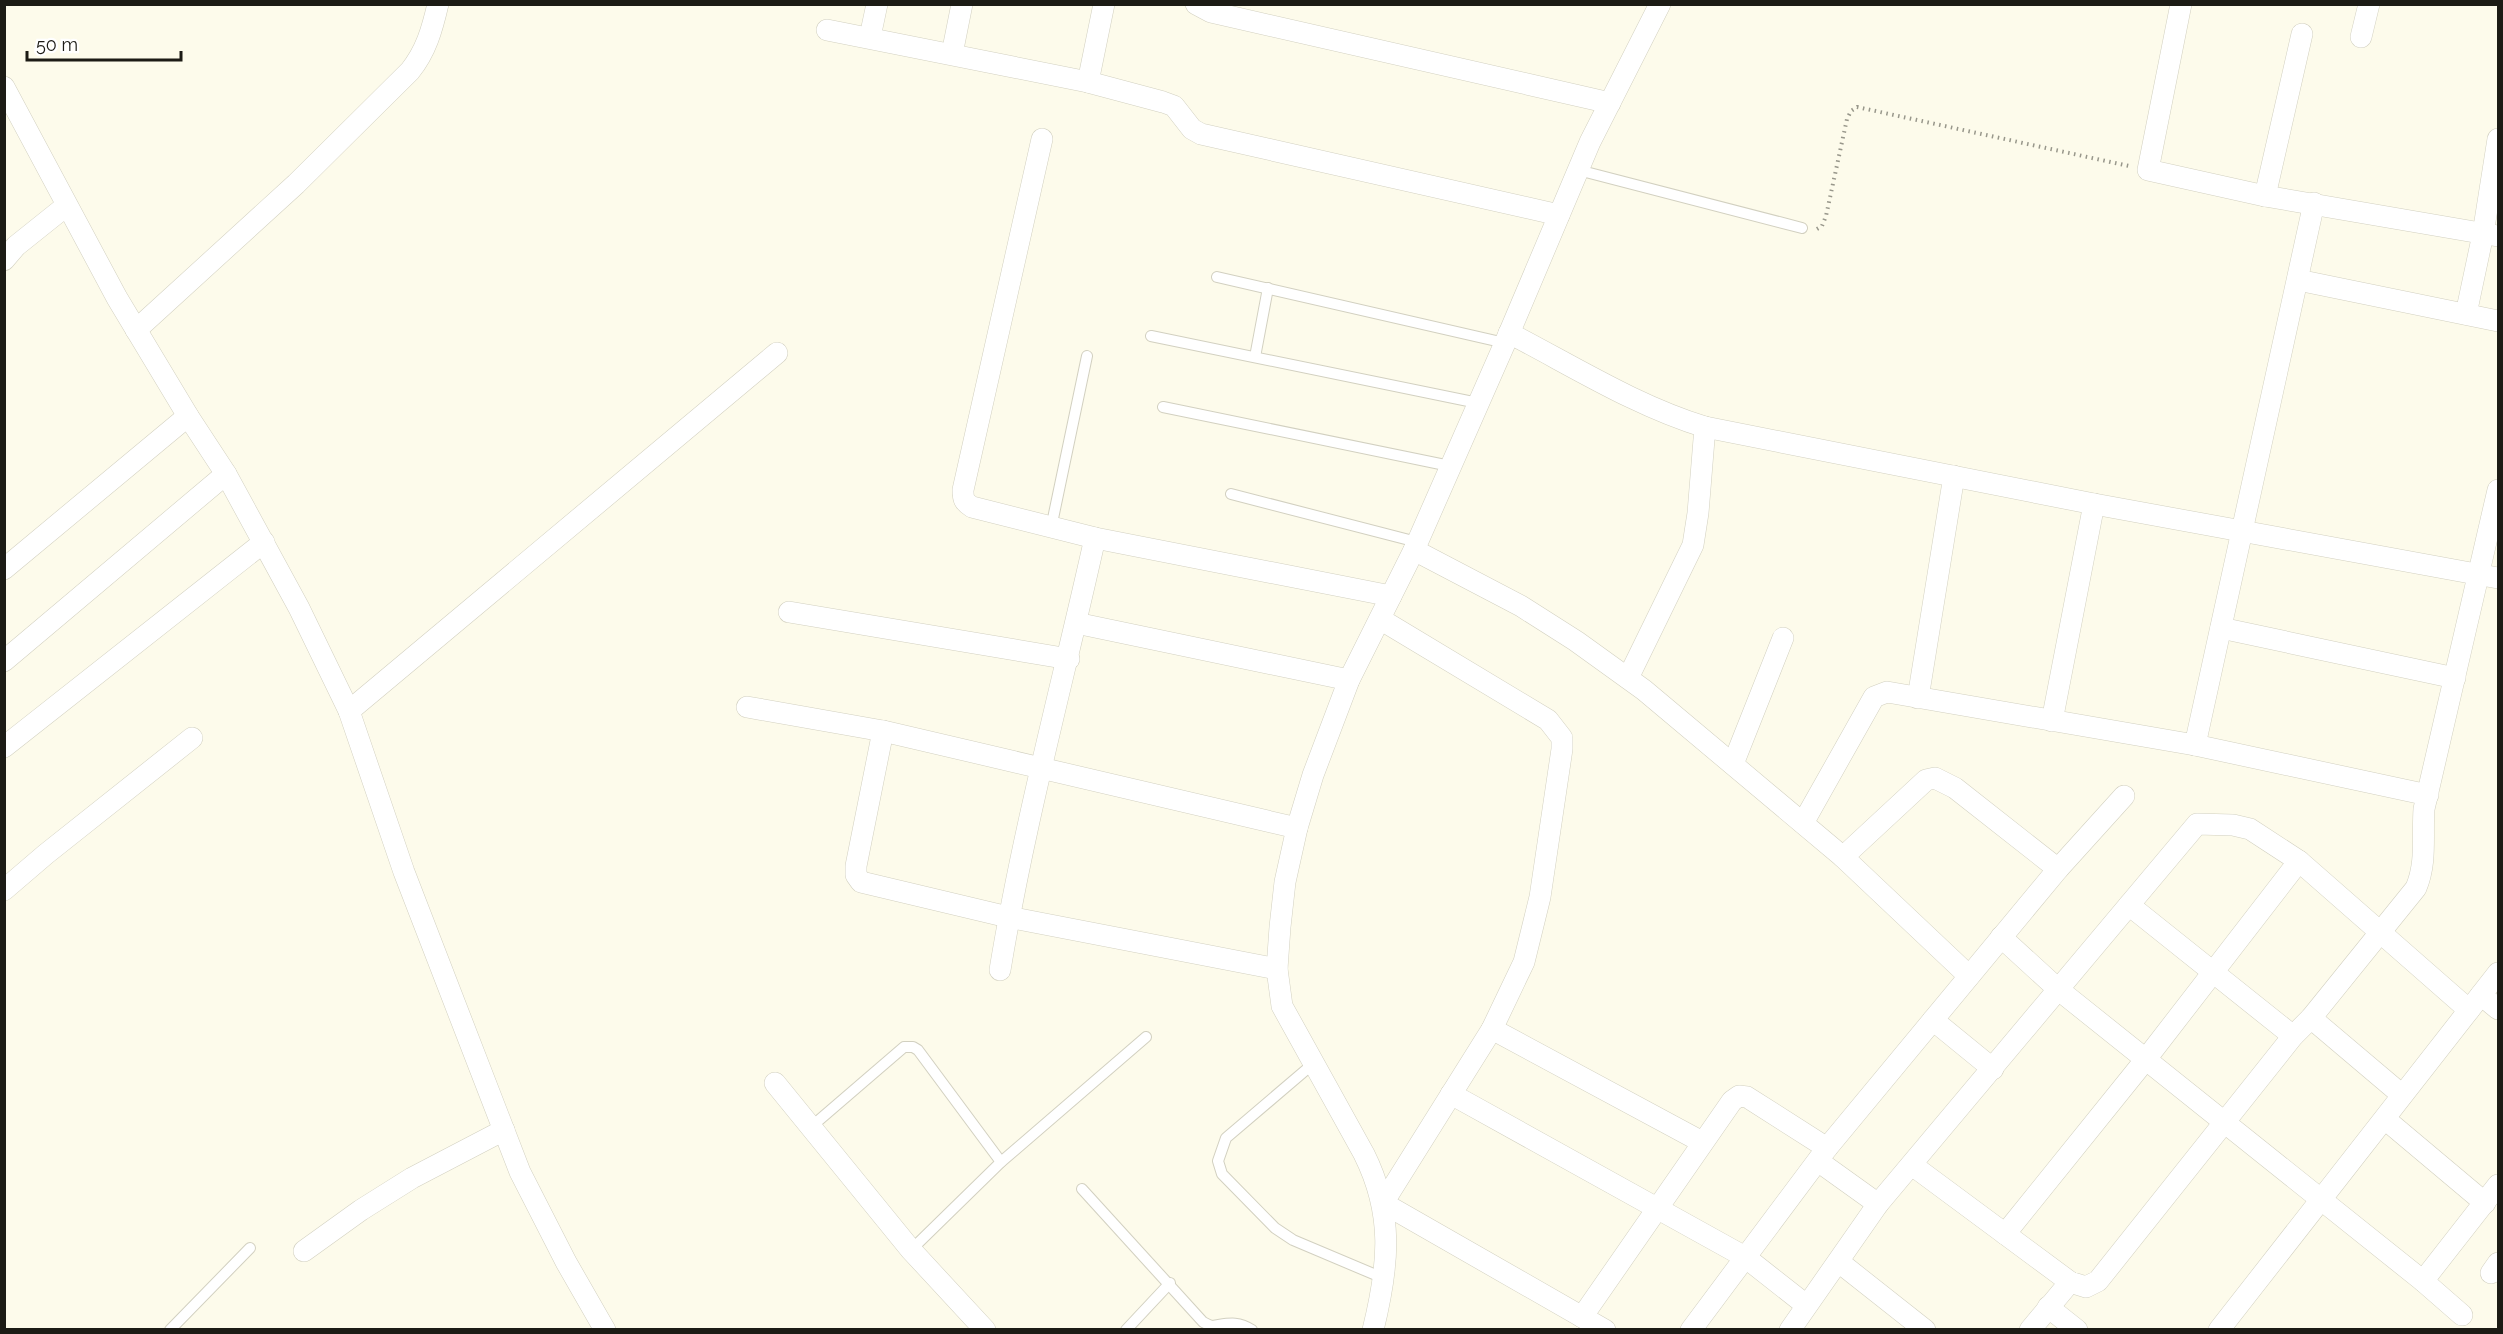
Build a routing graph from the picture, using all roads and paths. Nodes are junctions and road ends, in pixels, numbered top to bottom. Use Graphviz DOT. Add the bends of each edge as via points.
graph roads {
  1 [pos="438,4"];
  2 [pos="877,4"];
  3 [pos="962,4"];
  4 [pos="1104,4"];
  5 [pos="1196,4"];
  6 [pos="1660,4"];
  7 [pos="2181,4"];
  8 [pos="2369,4"];
  9 [pos="827,30"];
  10 [pos="2302,34"];
  11 [pos="870,37"];
  12 [pos="2361,37"];
  13 [pos="952,54"];
  14 [pos="1088,82"];
  15 [pos="4,87"];
  16 [pos="1610,103"];
  17 [pos="1042,139"];
  18 [pos="2499,139"];
  19 [pos="1578,170"];
  20 [pos="2148,170"];
  21 [pos="2265,196"];
  22 [pos="2314,203"];
  23 [pos="66,206"];
  24 [pos="1559,215"];
  25 [pos="1802,228"];
  26 [pos="2491,235"];
  27 [pos="4,260"];
  28 [pos="1217,277"];
  29 [pos="2298,280"];
  30 [pos="1268,288"];
  31 [pos="2466,314"];
  32 [pos="2499,321"];
  33 [pos="136,330"];
  34 [pos="1151,336"];
  35 [pos="1507,338"];
  36 [pos="777,353"];
  37 [pos="1086,356"];
  38 [pos="1255,357"];
  39 [pos="1478,403"];
  40 [pos="1163,407"];
  41 [pos="188,416"];
  42 [pos="1705,427"];
  43 [pos="1450,466"];
  44 [pos="226,474"];
  45 [pos="1954,476"];
  46 [pos="2499,490"];
  47 [pos="1231,494"];
  48 [pos="2094,504"];
  49 [pos="1051,528"];
  50 [pos="2243,531"];
  51 [pos="1095,538"];
  52 [pos="264,542"];
  53 [pos="1415,546"];
  54 [pos="4,569"];
  55 [pos="2489,576"];
  56 [pos="1391,596"];
  57 [pos="789,612"];
  58 [pos="1380,619"];
  59 [pos="1076,623"];
  60 [pos="2221,628"];
  61 [pos="1783,638"];
  62 [pos="1068,659"];
  63 [pos="4,661"];
  64 [pos="1628,678"];
  65 [pos="2455,678"];
  66 [pos="1349,680"];
  67 [pos="1918,698"];
  68 [pos="747,707"];
  69 [pos="349,711"];
  70 [pos="2052,721"];
  71 [pos="883,731"];
  72 [pos="192,738"];
  73 [pos="2195,745"];
  74 [pos="4,747"];
  75 [pos="1733,764"];
  76 [pos="1041,767"];
  77 [pos="2428,795"];
  78 [pos="2124,796"];
  79 [pos="1803,823"];
  80 [pos="1297,828"];
  81 [pos="1843,857"];
  82 [pos="2298,861"];
  83 [pos="2058,869"];
  84 [pos="4,890"];
  85 [pos="2129,905"];
  86 [pos="1008,917"];
  87 [pos="2380,933"];
  88 [pos="2001,937"];
  89 [pos="1000,969"];
  90 [pos="1277,969"];
  91 [pos="2214,971"];
  92 [pos="2499,973"];
  93 [pos="1969,976"];
  94 [pos="2059,990"];
  95 [pos="2475,1003"];
  96 [pos="2499,1009"];
  97 [pos="2311,1018"];
  98 [pos="1933,1020"];
  99 [pos="1492,1029"];
  100 [pos="2293,1036"];
  101 [pos="1146,1037"];
  102 [pos="2146,1059"];
  103 [pos="1314,1063"];
  104 [pos="1993,1069"];
  105 [pos="775,1083"];
  106 [pos="1451,1094"];
  107 [pos="2402,1095"];
  108 [pos="2385,1119"];
  109 [pos="2224,1123"];
  110 [pos="811,1127"];
  111 [pos="504,1130"];
  112 [pos="1702,1142"];
  113 [pos="1823,1154"];
  114 [pos="1001,1162"];
  115 [pos="1912,1165"];
  116 [pos="2499,1185"];
  117 [pos="1082,1189"];
  118 [pos="2321,1200"];
  119 [pos="1383,1203"];
  120 [pos="2485,1203"];
  121 [pos="1878,1204"];
  122 [pos="1657,1208"];
  123 [pos="2005,1234"];
  124 [pos="250,1248"];
  125 [pos="911,1250"];
  126 [pos="304,1251"];
  127 [pos="1745,1257"];
  128 [pos="1839,1262"];
  129 [pos="1383,1278"];
  130 [pos="2423,1281"];
  131 [pos="1170,1282"];
  132 [pos="2070,1282"];
  133 [pos="1806,1305"];
  134 [pos="2048,1307"];
  135 [pos="2462,1315"];
  136 [pos="1582,1317"];
  137 [pos="170,1329"];
  138 [pos="605,1329"];
  139 [pos="985,1329"];
  140 [pos="1126,1329"];
  141 [pos="1252,1329"];
  142 [pos="1373,1329"];
  143 [pos="1605,1329"];
  144 [pos="1691,1329"];
  145 [pos="1790,1329"];
  146 [pos="1925,1329"];
  147 [pos="2030,1329"];
  148 [pos="2077,1329"];
  149 [pos="2219,1329"];
  1 -- 33 [label="street" via="428,42 410,71 296,184"];
  2 -- 11 [label="street"];
  3 -- 13 [label="street"];
  4 -- 14 [label="street"];
  5 -- 16 [label="street" via="1211,12"];
  6 -- 16 [label="street"];
  7 -- 20 [label="street"];
  8 -- 12 [label="street"];
  9 -- 11 [label="street"];
  10 -- 21 [label="street"];
  11 -- 13 [label="street"];
  13 -- 14 [label="street"];
  14 -- 24 [label="street" via="1174,106 1201,135"];
  15 -- 23 [label="street"];
  16 -- 19 [label="street"];
  17 -- 49 [label="street" via="963,499 972,507"];
  18 -- 26 [label="street"];
  19 -- 24 [label="street"];
  19 -- 25 [label="lane"];
  20 -- 21 [label="street"];
  20 -- 25 [label="path" via="1857,107 1847,119 1822,226 1814,230"];
  21 -- 22 [label="street"];
  22 -- 26 [label="street"];
  22 -- 29 [label="street"];
  23 -- 27 [label="street"];
  23 -- 33 [label="street"];
  24 -- 35 [label="street"];
  26 -- 31 [label="street"];
  28 -- 30 [label="lane"];
  29 -- 31 [label="street"];
  29 -- 50 [label="street"];
  30 -- 35 [label="lane"];
  30 -- 38 [label="lane"];
  31 -- 32 [label="street"];
  33 -- 41 [label="street"];
  34 -- 38 [label="lane"];
  35 -- 39 [label="street"];
  35 -- 42 [label="street" via="1674,418"];
  36 -- 69 [label="street"];
  37 -- 49 [label="lane"];
  38 -- 39 [label="lane"];
  39 -- 43 [label="street"];
  40 -- 43 [label="lane"];
  41 -- 44 [label="street"];
  41 -- 54 [label="street"];
  42 -- 45 [label="street"];
  42 -- 64 [label="street" via="1693,545"];
  43 -- 53 [label="street"];
  44 -- 52 [label="street"];
  44 -- 63 [label="street"];
  45 -- 48 [label="street"];
  45 -- 67 [label="street"];
  46 -- 55 [label="street"];
  47 -- 53 [label="lane"];
  48 -- 50 [label="street"];
  48 -- 70 [label="street"];
  49 -- 51 [label="street"];
  50 -- 55 [label="street"];
  50 -- 60 [label="street"];
  51 -- 56 [label="street"];
  51 -- 59 [label="street"];
  52 -- 69 [label="street"];
  52 -- 74 [label="street"];
  53 -- 56 [label="street"];
  53 -- 64 [label="street" via="1521,606"];
  55 -- 65 [label="street"];
  56 -- 58 [label="street"];
  57 -- 62 [label="street"];
  58 -- 66 [label="street"];
  58 -- 99 [label="street" via="1548,720 1562,738 1533,933 1524,962"];
  59 -- 62 [label="street"];
  59 -- 66 [label="street"];
  60 -- 65 [label="street"];
  60 -- 73 [label="street"];
  61 -- 75 [label="street"];
  62 -- 76 [label="street"];
  64 -- 75 [label="street"];
  65 -- 77 [label="street"];
  66 -- 80 [label="street"];
  67 -- 70 [label="street"];
  67 -- 79 [label="street" via="1887,692 1874,697"];
  68 -- 71 [label="street"];
  69 -- 111 [label="street" via="404,872"];
  70 -- 73 [label="street"];
  71 -- 76 [label="street"];
  71 -- 86 [label="street" via="856,875 869,886"];
  72 -- 84 [label="street"];
  73 -- 77 [label="street"];
  75 -- 79 [label="street"];
  76 -- 80 [label="street"];
  76 -- 86 [label="street"];
  77 -- 87 [label="street" via="2422,874 2416,888"];
  78 -- 83 [label="street"];
  79 -- 81 [label="street"];
  80 -- 90 [label="street" via="1285,882"];
  81 -- 83 [label="street" via="1926,780 1935,778 1955,788"];
  81 -- 93 [label="street"];
  82 -- 85 [label="street" via="2250,829 2197,824"];
  82 -- 87 [label="street"];
  82 -- 91 [label="street"];
  83 -- 88 [label="street"];
  85 -- 91 [label="street"];
  85 -- 94 [label="street"];
  86 -- 89 [label="street"];
  86 -- 90 [label="street"];
  87 -- 95 [label="street"];
  87 -- 97 [label="street"];
  88 -- 93 [label="street"];
  88 -- 94 [label="street"];
  90 -- 103 [label="street" via="1282,1006"];
  91 -- 100 [label="street"];
  91 -- 102 [label="street"];
  92 -- 95 [label="street"];
  93 -- 98 [label="street"];
  94 -- 102 [label="street"];
  94 -- 104 [label="street"];
  95 -- 96 [label="street"];
  95 -- 107 [label="street"];
  97 -- 100 [label="street"];
  97 -- 107 [label="street"];
  98 -- 104 [label="street"];
  98 -- 113 [label="street"];
  99 -- 106 [label="street"];
  99 -- 112 [label="street"];
  100 -- 109 [label="street"];
  101 -- 114 [label="lane"];
  102 -- 109 [label="street"];
  102 -- 123 [label="street"];
  103 -- 119 [label="street" via="1375,1175"];
  103 -- 129 [label="lane" via="1226,1138 1218,1161 1222,1174 1275,1228 1293,1240"];
  104 -- 115 [label="street"];
  105 -- 110 [label="street"];
  106 -- 119 [label="street"];
  106 -- 122 [label="street"];
  107 -- 108 [label="street"];
  108 -- 118 [label="street"];
  108 -- 120 [label="street"];
  109 -- 118 [label="street"];
  109 -- 132 [label="street" via="2098,1281 2086,1287"];
  110 -- 114 [label="lane" via="903,1047 913,1047"];
  110 -- 125 [label="street"];
  111 -- 126 [label="street" via="412,1178"];
  111 -- 138 [label="street" via="541,1214"];
  112 -- 113 [label="street" via="1732,1101 1747,1096"];
  112 -- 122 [label="street"];
  113 -- 121 [label="street"];
  113 -- 127 [label="street"];
  114 -- 125 [label="lane"];
  115 -- 121 [label="street"];
  115 -- 123 [label="street"];
  116 -- 120 [label="street"];
  117 -- 131 [label="lane"];
  118 -- 130 [label="street"];
  118 -- 149 [label="street"];
  119 -- 129 [label="street" via="1387,1231"];
  119 -- 136 [label="street"];
  120 -- 130 [label="street"];
  121 -- 128 [label="street"];
  122 -- 127 [label="street"];
  122 -- 136 [label="street"];
  123 -- 132 [label="street"];
  124 -- 137 [label="lane"];
  125 -- 139 [label="street"];
  127 -- 133 [label="street"];
  127 -- 144 [label="street"];
  128 -- 133 [label="street"];
  128 -- 146 [label="street"];
  129 -- 142 [label="street"];
  130 -- 135 [label="street"];
  131 -- 140 [label="lane"];
  131 -- 141 [label="lane" via="1203,1322 1211,1326 1241,1323"];
  132 -- 134 [label="street"];
  133 -- 145 [label="street"];
  134 -- 147 [label="street"];
  134 -- 148 [label="street"];
  136 -- 143 [label="street"];
}
